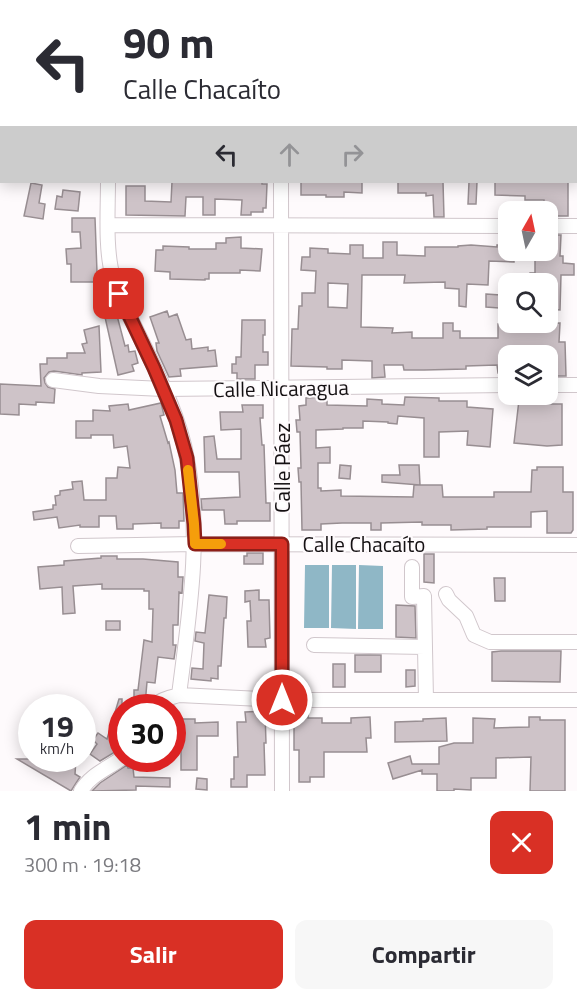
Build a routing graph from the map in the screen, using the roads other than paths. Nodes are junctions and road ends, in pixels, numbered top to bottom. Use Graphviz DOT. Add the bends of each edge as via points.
graph roads {
  1 [pos="108,183"];
  2 [pos="282,183"];
  3 [pos="108,225"];
  4 [pos="282,225"];
  5 [pos="498,226"];
  6 [pos="558,226"];
  7 [pos="577,226"];
  8 [pos="53,380"];
  9 [pos="498,385"];
  10 [pos="558,385"];
  11 [pos="577,386"];
  12 [pos="282,388"];
  13 [pos="163,389"];
  14 [pos="195,544"];
  15 [pos="282,544"];
  16 [pos="577,545"];
  17 [pos="78,546"];
  18 [pos="412,567"];
  19 [pos="446,594"];
  20 [pos="577,642"];
  21 [pos="314,645"];
  22 [pos="425,647"];
  23 [pos="179,694"];
  24 [pos="186,695"];
  25 [pos="282,700"];
  26 [pos="426,700"];
  27 [pos="577,700"];
  28 [pos="108,767"];
  29 [pos="81,791"];
  30 [pos="282,791"];
  1 -- 3 [label="street"];
  2 -- 4 [label="street, Calle Páez"];
  3 -- 4 [label="street"];
  3 -- 13 [label="street" via="112,277"];
  4 -- 5 [label="street"];
  4 -- 12 [label="street, Calle Páez"];
  6 -- 7 [label="street"];
  8 -- 13 [label="street, Calle Nicaragua"];
  9 -- 12 [label="street, Calle Nicaragua"];
  10 -- 11 [label="street"];
  12 -- 13 [label="street, Calle Nicaragua"];
  12 -- 15 [label="street, Calle Páez"];
  13 -- 14 [label="street" via="187,458"];
  14 -- 15 [label="street, Calle Chacaíto"];
  14 -- 17 [label="street, Calle Chacaíto"];
  14 -- 23 [label="street"];
  15 -- 16 [label="street, Calle Chacaíto"];
  15 -- 25 [label="street, Calle Páez"];
  18 -- 22 [label="street" via="412,597 424,597"];
  19 -- 20 [label="street" via="466,616 474,635 484,640"];
  21 -- 22 [label="street"];
  22 -- 26 [label="street"];
  24 -- 25 [label="street"];
  25 -- 26 [label="street"];
  25 -- 30 [label="street, Calle Páez"];
  26 -- 27 [label="street"];
  28 -- 29 [label="street" via="91,778"];
}
